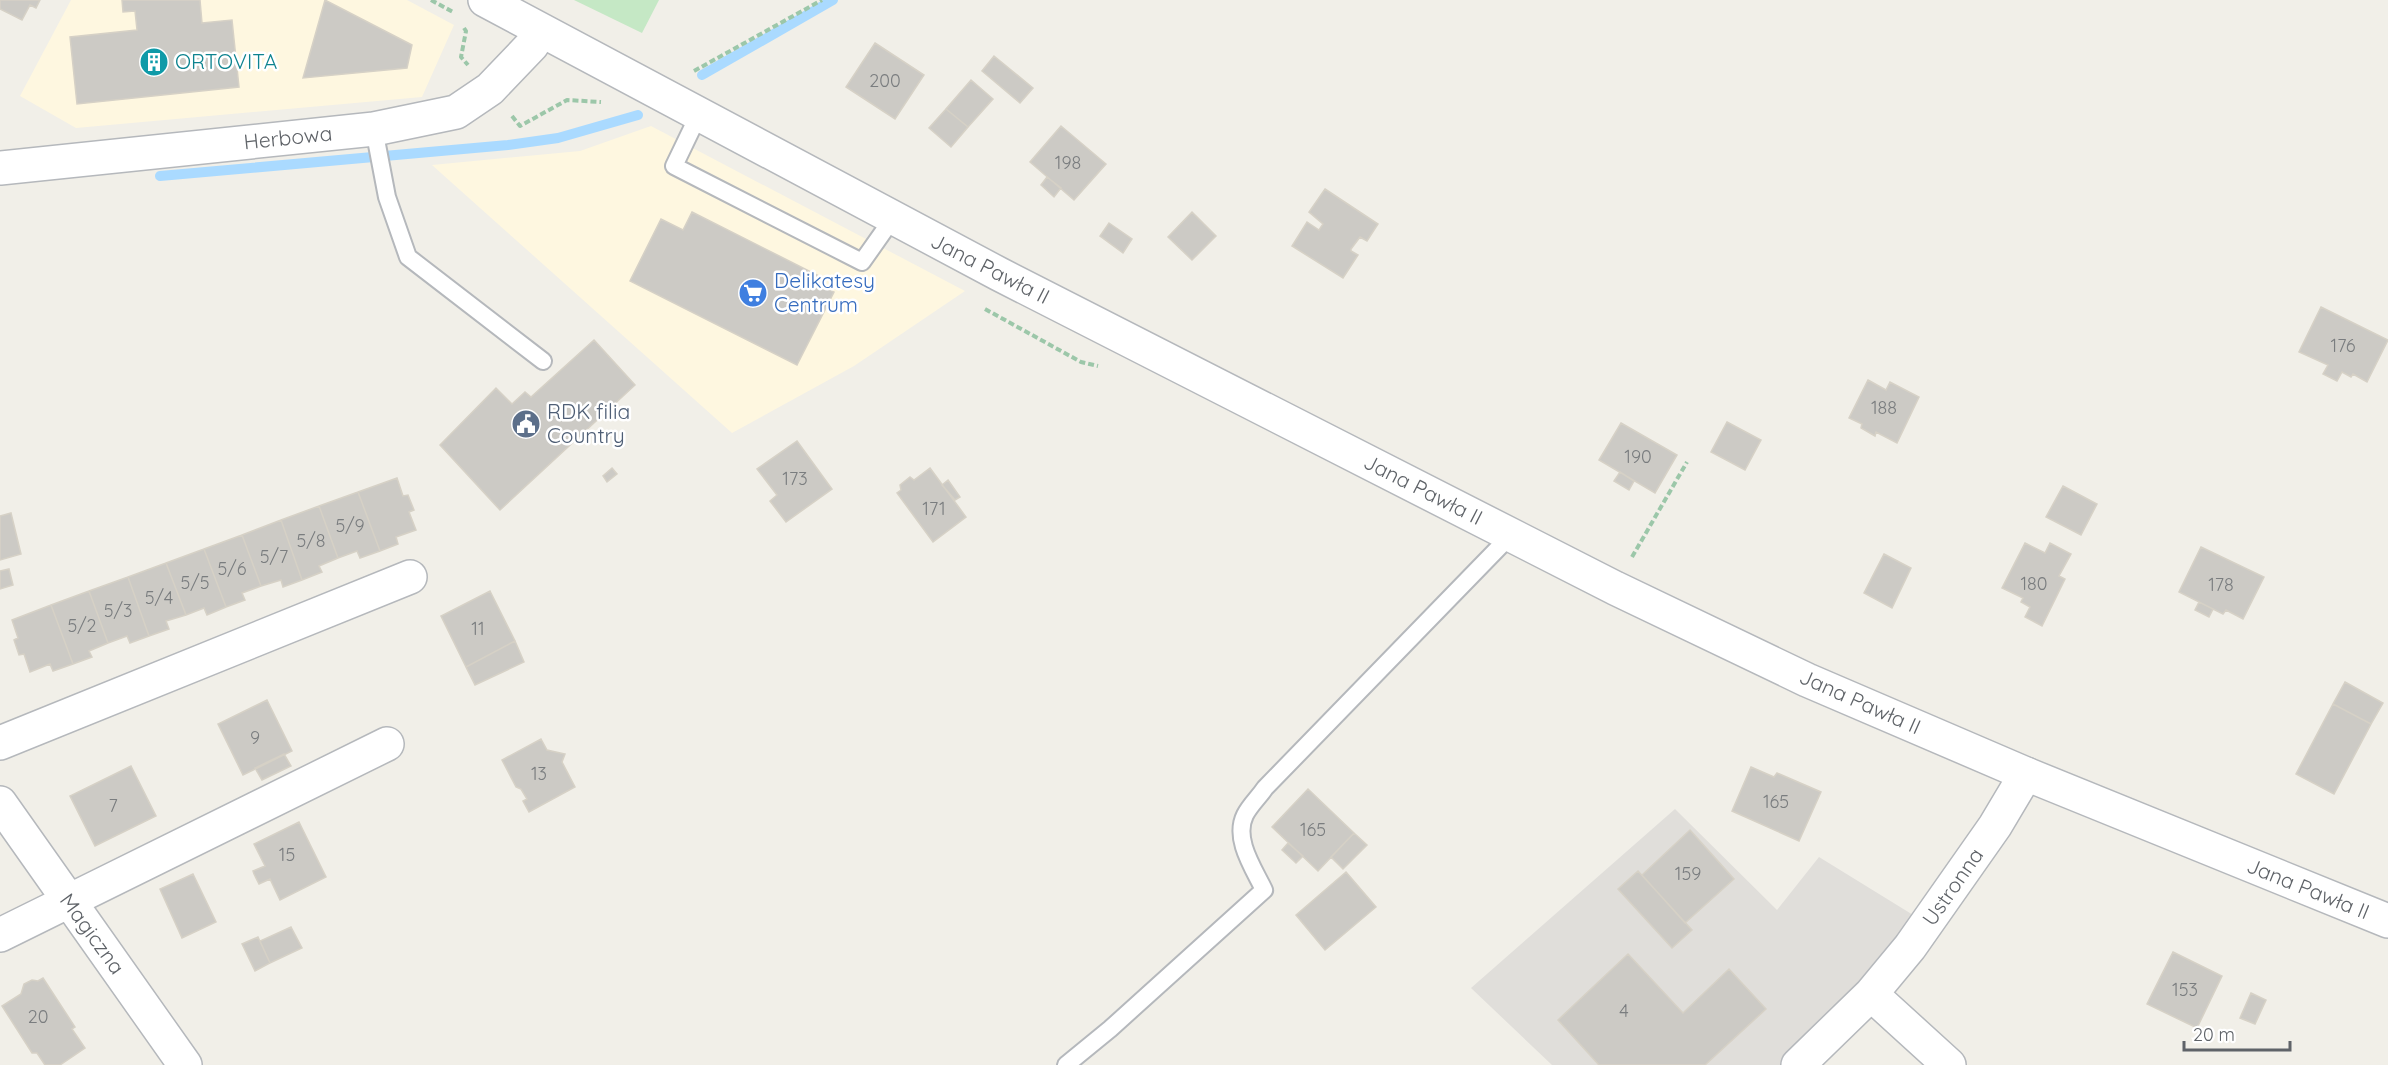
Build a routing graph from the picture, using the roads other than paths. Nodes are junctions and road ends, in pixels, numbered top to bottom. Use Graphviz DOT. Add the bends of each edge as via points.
graph roads {
  1 [pos="502,4"];
  2 [pos="541,31"];
  3 [pos="699,114"];
  4 [pos="375,129"];
  5 [pos="0,168"];
  6 [pos="893,218"];
  7 [pos="543,361"];
  8 [pos="1511,535"];
  9 [pos="410,577"];
  10 [pos="0,743"];
  11 [pos="387,744"];
  12 [pos="2026,774"];
  13 [pos="0,803"];
  14 [pos="67,900"];
  15 [pos="2388,921"];
  16 [pos="0,935"];
  17 [pos="1871,994"];
  18 [pos="185,1065"];
  19 [pos="1066,1065"];
  20 [pos="1798,1065"];
  21 [pos="1949,1065"];
  1 -- 2 [label="street, Jana Pawła II"];
  2 -- 3 [label="street, Jana Pawła II"];
  2 -- 4 [label="street, Herbowa" via="490,89 456,112"];
  3 -- 6 [label="street, Jana Pawła II"];
  3 -- 6 [label="lane" via="674,166 862,262"];
  4 -- 5 [label="street, Herbowa"];
  4 -- 7 [label="lane" via="387,196 408,257"];
  6 -- 8 [label="street, Jana Pawła II"];
  8 -- 12 [label="street, Jana Pawła II" via="1807,680"];
  8 -- 19 [label="lane" via="1265,788 1244,816 1246,855 1264,890"];
  9 -- 10 [label="street"];
  11 -- 14 [label="street"];
  12 -- 15 [label="street, Jana Pawła II"];
  12 -- 17 [label="street, Ustronna" via="1917,938"];
  13 -- 14 [label="street, Magiczna"];
  14 -- 16 [label="street"];
  14 -- 18 [label="street, Magiczna"];
  17 -- 20 [label="street, Ustronna"];
  17 -- 21 [label="street"];
}
